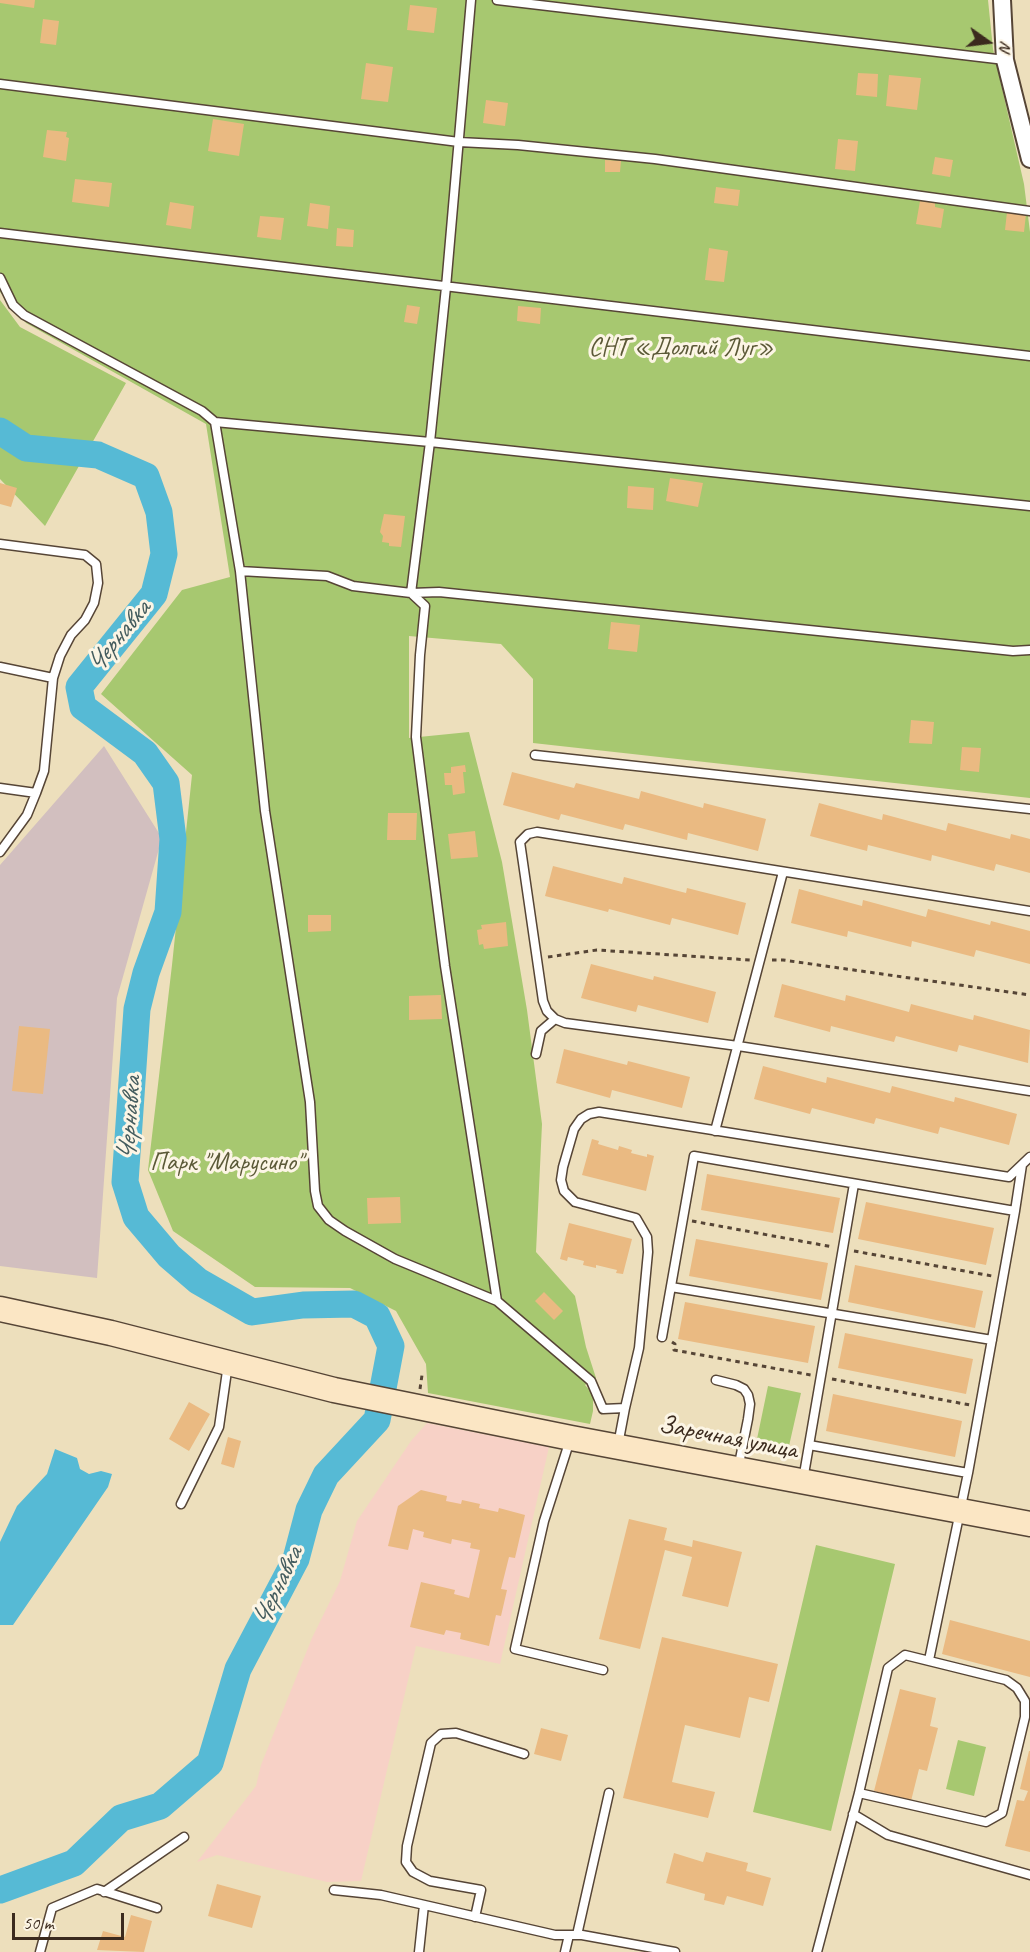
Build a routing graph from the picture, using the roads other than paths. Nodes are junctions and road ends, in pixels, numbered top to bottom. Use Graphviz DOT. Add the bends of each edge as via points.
graph roads {
  1 [pos="471,0"];
  2 [pos="497,0"];
  3 [pos="1002,0"];
  4 [pos="1005,60"];
  5 [pos="0,84"];
  6 [pos="1022,97"];
  7 [pos="459,141"];
  8 [pos="1030,159"];
  9 [pos="1030,211"];
  10 [pos="0,233"];
  11 [pos="0,278"];
  12 [pos="446,287"];
  13 [pos="1030,356"];
  14 [pos="215,422"];
  15 [pos="430,442"];
  16 [pos="1030,506"];
  17 [pos="0,543"];
  18 [pos="240,571"];
  19 [pos="411,593"];
  20 [pos="1030,650"];
  21 [pos="0,666"];
  22 [pos="53,678"];
  23 [pos="535,755"];
  24 [pos="0,788"];
  25 [pos="36,793"];
  26 [pos="1030,809"];
  27 [pos="0,852"];
  28 [pos="783,872"];
  29 [pos="1030,911"];
  30 [pos="555,1019"];
  31 [pos="738,1046"];
  32 [pos="536,1054"];
  33 [pos="1030,1091"];
  34 [pos="715,1131"];
  35 [pos="1030,1157"];
  36 [pos="1022,1165"];
  37 [pos="854,1185"];
  38 [pos="1015,1210"];
  39 [pos="671,1287"];
  40 [pos="497,1301"];
  41 [pos="0,1309"];
  42 [pos="832,1313"];
  43 [pos="662,1337"];
  44 [pos="992,1340"];
  45 [pos="228,1364"];
  46 [pos="716,1380"];
  47 [pos="625,1408"];
  48 [pos="570,1438"];
  49 [pos="809,1445"];
  50 [pos="618,1447"];
  51 [pos="737,1469"];
  52 [pos="968,1473"];
  53 [pos="803,1481"];
  54 [pos="181,1504"];
  55 [pos="962,1511"];
  56 [pos="1030,1524"];
  57 [pos="929,1660"];
  58 [pos="603,1670"];
  59 [pos="524,1754"];
  60 [pos="609,1793"];
  61 [pos="859,1793"];
  62 [pos="853,1814"];
  63 [pos="184,1837"];
  64 [pos="1030,1875"];
  65 [pos="334,1890"];
  66 [pos="104,1892"];
  67 [pos="424,1905"];
  68 [pos="157,1908"];
  69 [pos="475,1917"];
  70 [pos="573,1935"];
  71 [pos="40,1952"];
  72 [pos="418,1952"];
  73 [pos="565,1952"];
  74 [pos="675,1952"];
  75 [pos="818,1952"];
  1 -- 7 [label="lane"];
  2 -- 4 [label="lane"];
  3 -- 4 [label="street"];
  4 -- 6 [label="street"];
  5 -- 7 [label="lane"];
  6 -- 8 [label="street"];
  7 -- 9 [label="lane" via="655,159"];
  7 -- 12 [label="lane"];
  10 -- 12 [label="lane"];
  11 -- 14 [label="lane" via="13,305 24,315 202,411"];
  12 -- 13 [label="lane"];
  12 -- 15 [label="lane"];
  14 -- 15 [label="lane"];
  14 -- 18 [label="lane"];
  15 -- 16 [label="lane"];
  15 -- 19 [label="lane"];
  17 -- 22 [label="lane" via="76,553 96,564 94,603 71,635"];
  18 -- 19 [label="lane" via="327,576 353,586"];
  18 -- 40 [label="lane" via="265,811 310,1102 318,1206 329,1220 394,1259"];
  19 -- 20 [label="lane" via="439,592"];
  19 -- 40 [label="lane" via="425,606 416,737 445,966"];
  21 -- 22 [label="lane"];
  22 -- 25 [label="lane" via="44,771"];
  23 -- 26 [label="lane"];
  24 -- 25 [label="lane"];
  25 -- 27 [label="lane" via="27,815"];
  28 -- 29 [label="lane"];
  28 -- 30 [label="lane" via="537,832 528,834 520,842 543,1001"];
  28 -- 31 [label="lane"];
  30 -- 31 [label="lane"];
  30 -- 32 [label="lane" via="541,1031"];
  31 -- 33 [label="lane"];
  31 -- 34 [label="lane"];
  34 -- 36 [label="lane" via="1009,1177"];
  34 -- 47 [label="lane" via="599,1112 580,1119 574,1129 561,1180 564,1191 575,1202 636,1218 647,1237 639,1348"];
  35 -- 36 [label="lane"];
  36 -- 38 [label="lane"];
  37 -- 38 [label="lane"];
  37 -- 39 [label="lane" via="694,1156"];
  37 -- 42 [label="lane"];
  38 -- 44 [label="lane"];
  39 -- 42 [label="lane"];
  39 -- 43 [label="lane"];
  40 -- 47 [label="lane" via="591,1381 603,1409"];
  41 -- 45 [label="street, Заречная улица"];
  42 -- 44 [label="lane"];
  42 -- 49 [label="lane"];
  44 -- 52 [label="lane"];
  45 -- 48 [label="street, Заречная улица"];
  45 -- 54 [label="lane" via="219,1427"];
  46 -- 51 [label="lane" via="736,1385 748,1395 748,1419"];
  47 -- 50 [label="lane"];
  48 -- 50 [label="street, Заречная улица"];
  48 -- 58 [label="lane" via="544,1521 515,1649"];
  49 -- 52 [label="lane"];
  49 -- 53 [label="lane"];
  50 -- 51 [label="street, Заречная улица"];
  51 -- 53 [label="street, Заречная улица"];
  52 -- 55 [label="lane"];
  53 -- 55 [label="street, Заречная улица"];
  55 -- 56 [label="street, Заречная улица"];
  55 -- 57 [label="lane"];
  57 -- 61 [label="lane" via="905,1655 888,1668"];
  57 -- 61 [label="lane" via="1006,1680 1025,1701 1025,1717 1002,1813 986,1822"];
  59 -- 69 [label="lane" via="456,1733 441,1734 431,1743 406,1863 430,1881 481,1890"];
  60 -- 70 [label="lane"];
  61 -- 62 [label="lane"];
  62 -- 64 [label="lane" via="888,1835"];
  62 -- 75 [label="lane"];
  63 -- 66 [label="lane"];
  65 -- 67 [label="lane"];
  66 -- 68 [label="lane"];
  66 -- 71 [label="lane" via="97,1889 52,1908"];
  67 -- 69 [label="lane"];
  67 -- 72 [label="lane"];
  69 -- 70 [label="lane" via="555,1935"];
  70 -- 73 [label="lane"];
  70 -- 74 [label="lane"];
}
